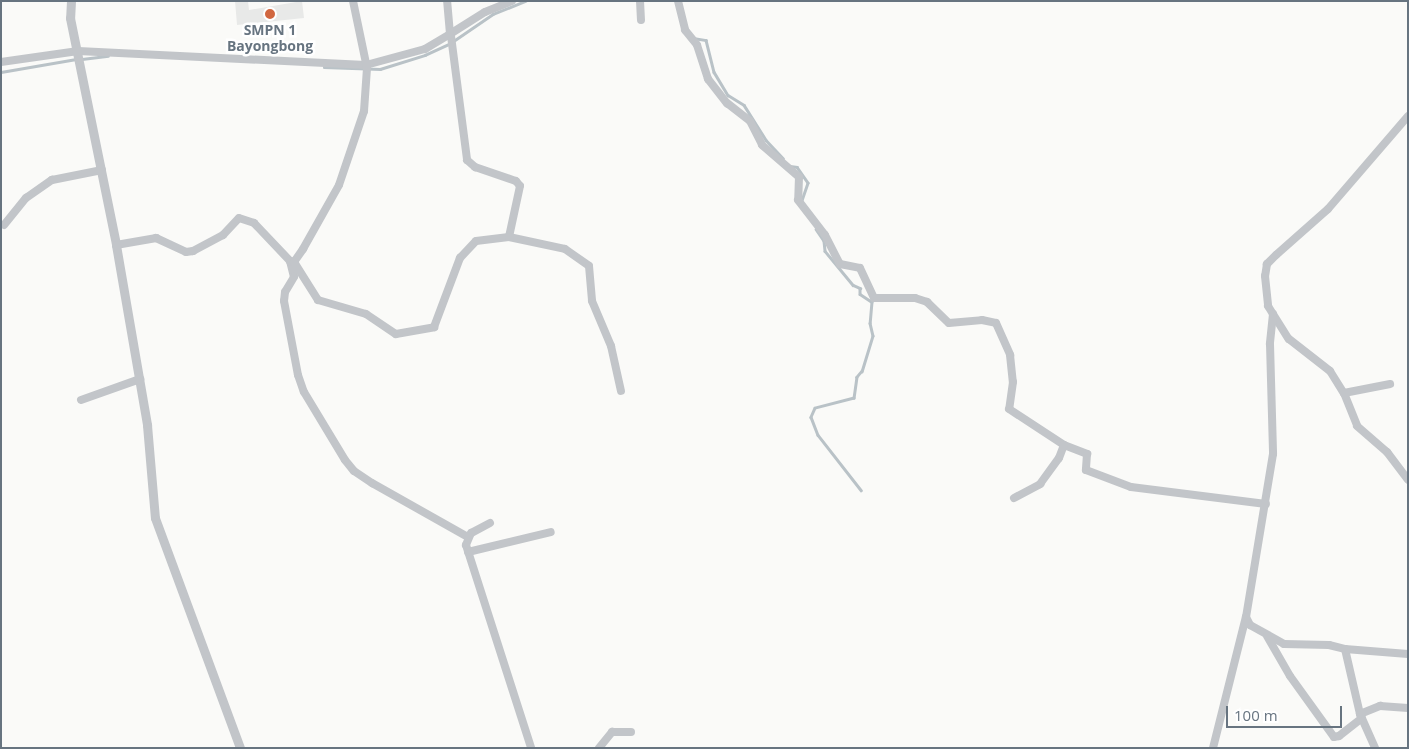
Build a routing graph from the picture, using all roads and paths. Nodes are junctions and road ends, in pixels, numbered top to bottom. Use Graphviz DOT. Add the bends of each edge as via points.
graph roads {
  1 [pos="71,1"];
  2 [pos="353,1"];
  3 [pos="447,1"];
  4 [pos="512,1"];
  5 [pos="640,1"];
  6 [pos="678,1"];
  7 [pos="641,20"];
  8 [pos="451,39"];
  9 [pos="79,53"];
  10 [pos="2,61"];
  11 [pos="366,66"];
  12 [pos="1408,116"];
  13 [pos="102,170"];
  14 [pos="4,225"];
  15 [pos="509,237"];
  16 [pos="116,245"];
  17 [pos="292,262"];
  18 [pos="1273,314"];
  19 [pos="140,379"];
  20 [pos="1390,384"];
  21 [pos="621,391"];
  22 [pos="1344,393"];
  23 [pos="80,400"];
  24 [pos="1064,445"];
  25 [pos="1408,480"];
  26 [pos="1014,498"];
  27 [pos="1266,504"];
  28 [pos="490,523"];
  29 [pos="550,532"];
  30 [pos="468,537"];
  31 [pos="468,552"];
  32 [pos="1246,617"];
  33 [pos="1267,636"];
  34 [pos="1345,649"];
  35 [pos="1408,654"];
  36 [pos="1408,708"];
  37 [pos="1361,716"];
  38 [pos="631,732"];
  39 [pos="240,748"];
  40 [pos="531,748"];
  41 [pos="600,748"];
  42 [pos="1213,748"];
  43 [pos="1375,748"];
  1 -- 9 [label="street" via="70,18"];
  2 -- 11 [label="street"];
  3 -- 8 [label="street"];
  4 -- 8 [label="street" via="485,12"];
  5 -- 7 [label="street"];
  6 -- 24 [label="street" via="685,30 697,45 708,79 727,102 750,121 762,145 799,177 798,200 826,235 840,264 860,268 874,298 915,298 927,302 949,323 982,320 996,323 1010,355 1013,382 1009,409"];
  8 -- 11 [label="street"];
  8 -- 15 [label="street" via="467,160 475,167 516,181 520,186"];
  9 -- 10 [label="street"];
  9 -- 11 [label="street"];
  9 -- 13 [label="street"];
  11 -- 17 [label="street" via="364,111 349,161 321,220"];
  12 -- 18 [label="street" via="1328,209 1268,264 1267,297"];
  13 -- 14 [label="street" via="59,178 31,194"];
  13 -- 16 [label="street"];
  15 -- 17 [label="street" via="476,241 467,248 460,258 434,327 428,330 394,333 366,314 322,302"];
  15 -- 21 [label="street" via="565,249 589,266 592,301 611,346"];
  16 -- 17 [label="street" via="156,238 186,252 193,251 223,235 239,218 245,218"];
  16 -- 19 [label="street"];
  17 -- 30 [label="street" via="294,277 284,292 284,301 298,376 335,444 354,471"];
  18 -- 22 [label="street" via="1288,339 1330,372"];
  18 -- 27 [label="street" via="1270,344 1275,431"];
  19 -- 23 [label="street"];
  19 -- 39 [label="street" via="153,504 162,540"];
  20 -- 22 [label="street"];
  22 -- 25 [label="street" via="1357,426 1387,452"];
  24 -- 26 [label="street" via="1059,458 1040,484"];
  24 -- 27 [label="street" via="1088,455 1086,470 1131,487"];
  27 -- 32 [label="street"];
  28 -- 30 [label="street"];
  29 -- 31 [label="street"];
  30 -- 31 [label="street"];
  31 -- 40 [label="street"];
  32 -- 33 [label="street" via="1250,625"];
  32 -- 42 [label="street"];
  33 -- 34 [label="street" via="1284,644 1329,644"];
  33 -- 37 [label="street" via="1290,676 1334,737"];
  34 -- 35 [label="street"];
  34 -- 37 [label="street"];
  36 -- 37 [label="street" via="1380,706"];
  37 -- 43 [label="street"];
  38 -- 41 [label="street" via="612,732"];
}
